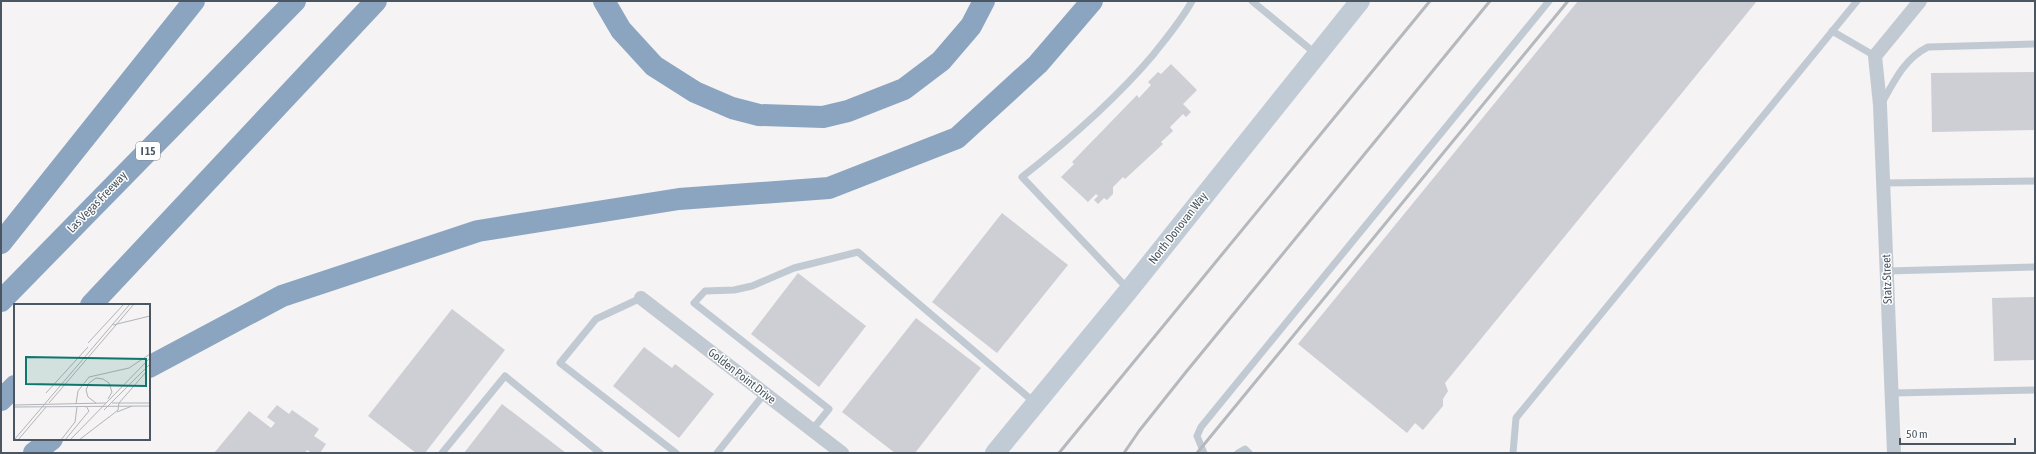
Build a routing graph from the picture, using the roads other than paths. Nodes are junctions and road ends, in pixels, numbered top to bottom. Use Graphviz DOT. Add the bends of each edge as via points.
graph roads {
  1 [pos="194,1"];
  2 [pos="295,1"];
  3 [pos="376,1"];
  4 [pos="604,1"];
  5 [pos="984,1"];
  6 [pos="1092,1"];
  7 [pos="1192,1"];
  8 [pos="1252,1"];
  9 [pos="1360,1"];
  10 [pos="1549,1"];
  11 [pos="1857,1"];
  12 [pos="1920,1"];
  13 [pos="1832,31"];
  14 [pos="2035,44"];
  15 [pos="1316,54"];
  16 [pos="1875,56"];
  17 [pos="1880,105"];
  18 [pos="2035,181"];
  19 [pos="1884,183"];
  20 [pos="1,243"];
  21 [pos="2035,267"];
  22 [pos="1887,271"];
  23 [pos="1129,290"];
  24 [pos="641,298"];
  25 [pos="1,301"];
  26 [pos="92,304"];
  27 [pos="150,367"];
  28 [pos="14,387"];
  29 [pos="2035,390"];
  30 [pos="764,393"];
  31 [pos="1892,393"];
  32 [pos="1,400"];
  33 [pos="1036,404"];
  34 [pos="812,430"];
  35 [pos="51,440"];
  36 [pos="34,453"];
  37 [pos="442,453"];
  38 [pos="600,453"];
  39 [pos="676,453"];
  40 [pos="716,453"];
  41 [pos="842,453"];
  42 [pos="995,453"];
  43 [pos="1204,453"];
  44 [pos="1238,453"];
  45 [pos="1249,453"];
  46 [pos="1513,453"];
  47 [pos="1894,453"];
  1 -- 20 [label="highway"];
  2 -- 25 [label="highway, Las Vegas Freeway / I 15"];
  3 -- 26 [label="highway"];
  4 -- 5 [label="highway" via="621,30 654,66 695,92 732,108 759,115 823,117 848,111 904,89 941,61 972,26"];
  6 -- 27 [label="highway" via="1038,64 958,138 829,188 679,199 478,231 282,296"];
  7 -- 23 [label="lane" via="1181,21 1128,84 1072,138 1022,177"];
  8 -- 15 [label="lane"];
  9 -- 15 [label="street, North Donovan Way"];
  10 -- 43 [label="lane" via="1201,427 1197,436"];
  11 -- 13 [label="lane"];
  12 -- 16 [label="street"];
  13 -- 16 [label="lane"];
  13 -- 46 [label="lane" via="1516,418"];
  14 -- 17 [label="lane" via="1928,46 1916,53 1902,68"];
  15 -- 23 [label="street, North Donovan Way"];
  16 -- 17 [label="street, Statz Street"];
  17 -- 19 [label="street, Statz Street"];
  18 -- 19 [label="lane"];
  19 -- 22 [label="street, Statz Street"];
  21 -- 22 [label="lane"];
  22 -- 31 [label="street, Statz Street"];
  23 -- 33 [label="street, North Donovan Way"];
  24 -- 30 [label="street, Golden Point Drive"];
  24 -- 39 [label="lane" via="596,319 560,363"];
  28 -- 32 [label="highway"];
  29 -- 31 [label="lane"];
  30 -- 34 [label="street, Golden Point Drive"];
  30 -- 40 [label="lane"];
  31 -- 47 [label="street, Statz Street"];
  33 -- 34 [label="lane" via="858,252 794,268 752,286 734,290 705,291 694,303 829,409"];
  33 -- 42 [label="street, North Donovan Way"];
  34 -- 41 [label="street, Golden Point Drive"];
  35 -- 36 [label="highway"];
  37 -- 38 [label="lane" via="505,376"];
  44 -- 45 [label="lane" via="1245,449"];
}
